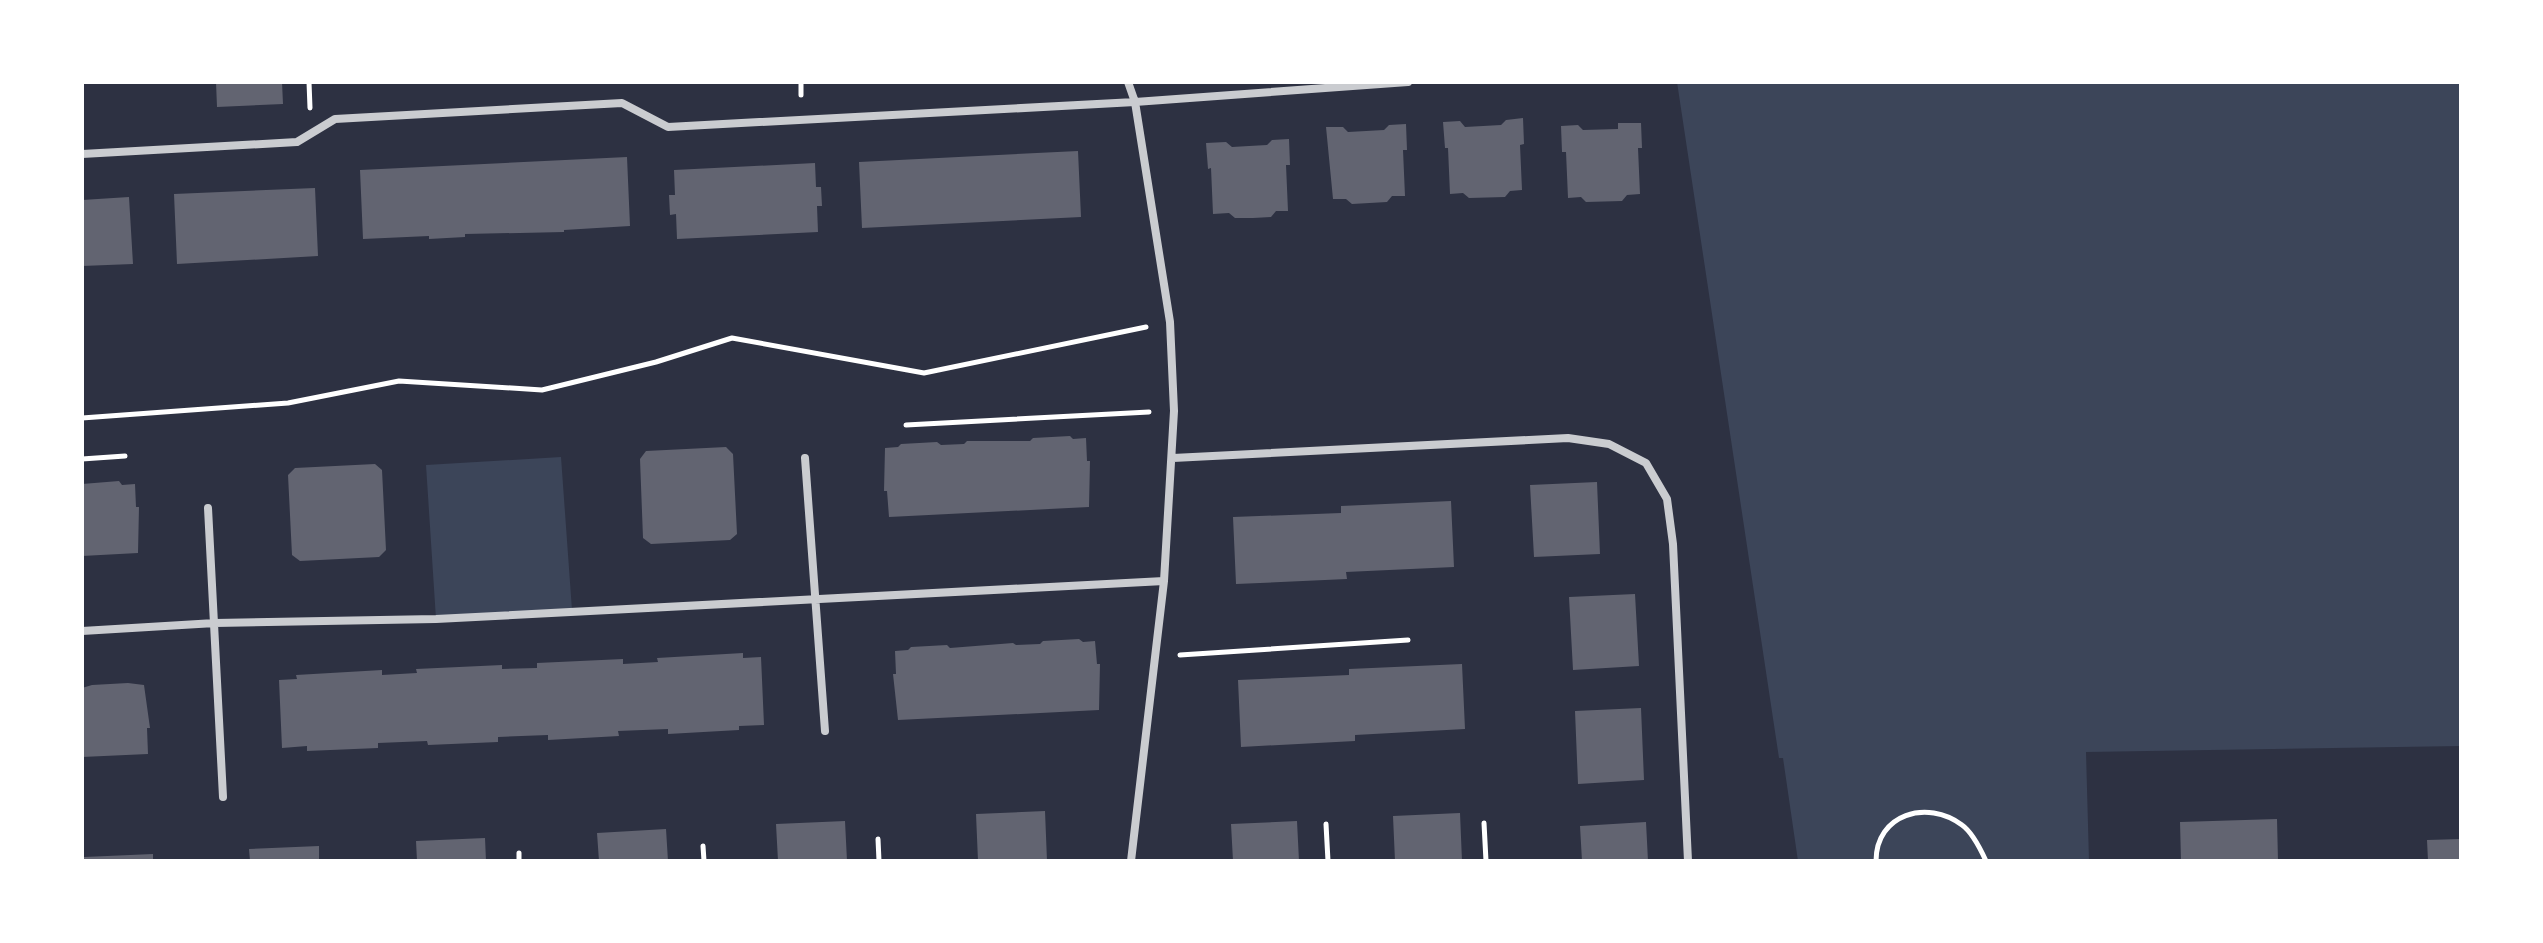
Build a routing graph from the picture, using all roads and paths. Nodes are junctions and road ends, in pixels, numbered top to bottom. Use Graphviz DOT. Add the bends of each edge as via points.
graph roads {
  1 [pos="1128,82"];
  2 [pos="1408,82"];
  3 [pos="1135,102"];
  4 [pos="82,154"];
  5 [pos="1170,322"];
  6 [pos="1174,411"];
  7 [pos="82,418"];
  8 [pos="906,425"];
  9 [pos="125,456"];
  10 [pos="805,458"];
  11 [pos="1173,458"];
  12 [pos="82,459"];
  13 [pos="208,508"];
  14 [pos="1164,581"];
  15 [pos="816,599"];
  16 [pos="215,623"];
  17 [pos="82,631"];
  18 [pos="1408,640"];
  19 [pos="1155,657"];
  20 [pos="825,731"];
  21 [pos="223,797"];
  22 [pos="1484,823"];
  23 [pos="1326,824"];
  24 [pos="878,839"];
  25 [pos="703,846"];
  26 [pos="519,853"];
  27 [pos="519,861"];
  28 [pos="704,861"];
  29 [pos="879,861"];
  30 [pos="1131,861"];
  31 [pos="1328,861"];
  32 [pos="1486,861"];
  33 [pos="1688,861"];
  34 [pos="1876,861"];
  35 [pos="1986,861"];
  1 -- 3 [label="street"];
  2 -- 3 [label="street"];
  3 -- 4 [label="street" via="668,127 622,103 335,119 297,142"];
  3 -- 5 [label="street"];
  5 -- 6 [label="street"];
  5 -- 7 [label="path" via="924,373 732,338 542,390 399,381 288,403"];
  6 -- 8 [label="path"];
  6 -- 11 [label="street"];
  9 -- 12 [label="path"];
  10 -- 15 [label="street"];
  11 -- 14 [label="street"];
  11 -- 33 [label="street" via="1568,438 1609,444 1646,463 1667,499 1673,544"];
  13 -- 16 [label="street"];
  14 -- 15 [label="street"];
  14 -- 19 [label="street"];
  15 -- 16 [label="street" via="436,619"];
  15 -- 20 [label="street"];
  16 -- 17 [label="street"];
  16 -- 21 [label="street"];
  18 -- 19 [label="path"];
  19 -- 30 [label="street"];
  22 -- 32 [label="path"];
  23 -- 31 [label="path"];
  24 -- 29 [label="path"];
  25 -- 28 [label="path"];
  26 -- 27 [label="path"];
  34 -- 35 [label="path" via="1876,846 1887,827 1907,813 1937,813 1964,825"];
}
